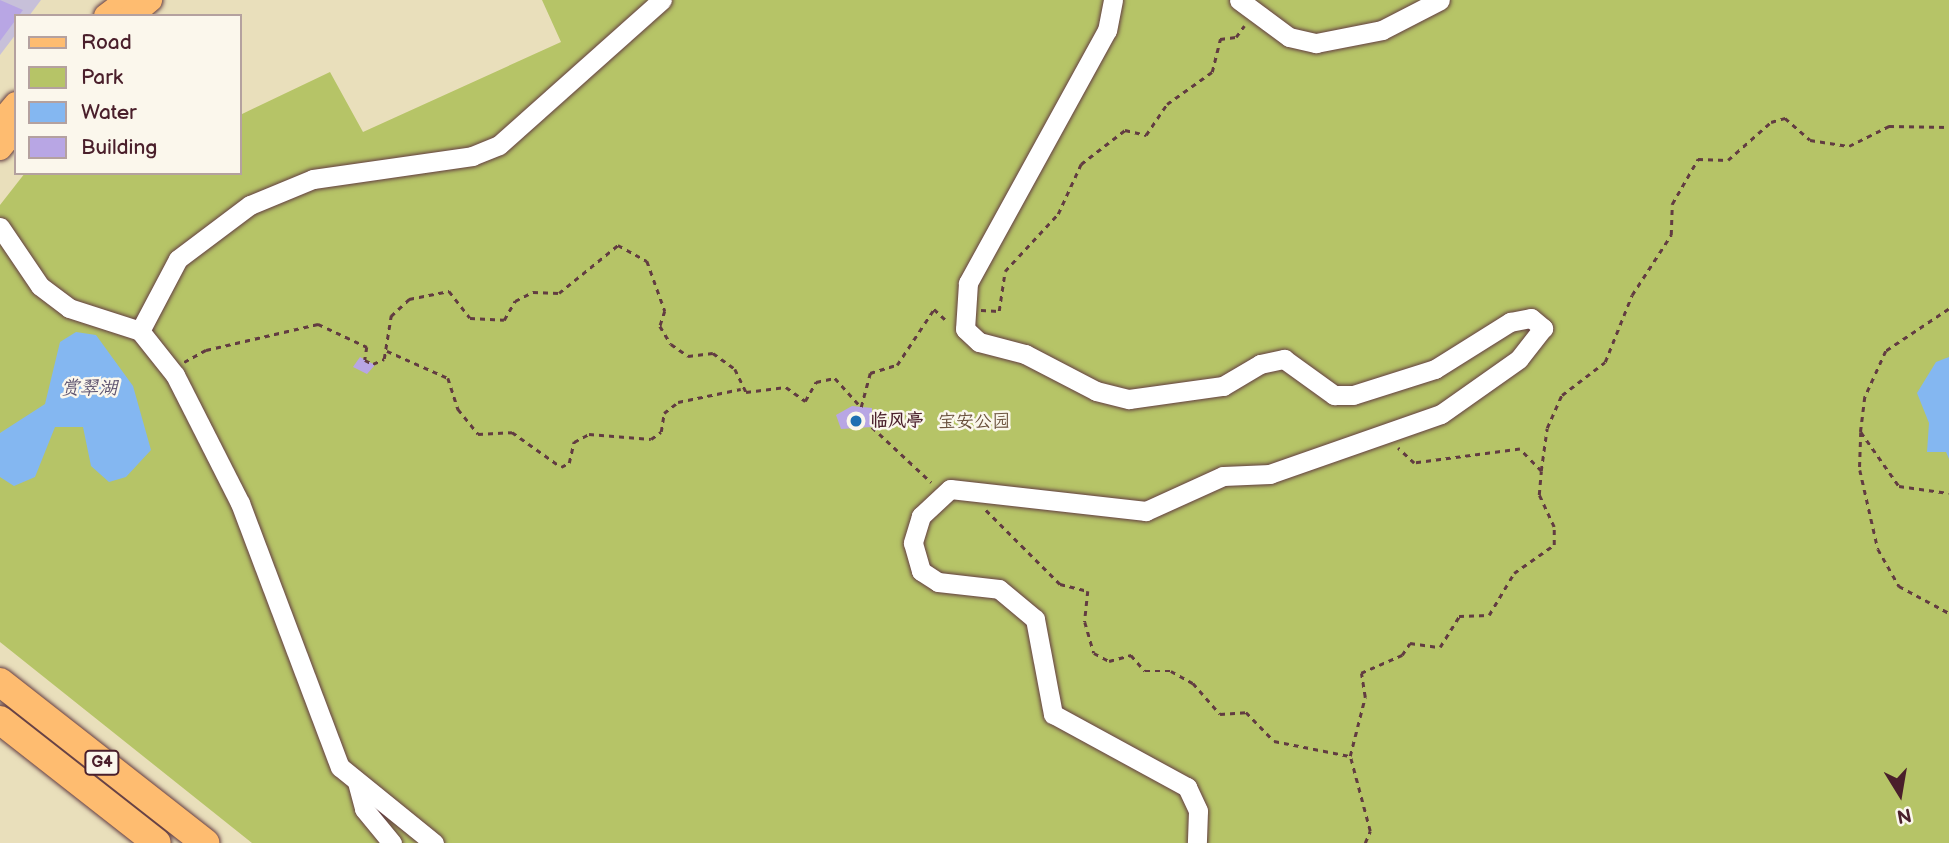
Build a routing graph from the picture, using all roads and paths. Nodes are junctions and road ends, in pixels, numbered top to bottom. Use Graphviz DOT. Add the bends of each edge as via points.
graph roads {
  1 [pos="127,0"];
  2 [pos="150,0"];
  3 [pos="662,0"];
  4 [pos="1113,0"];
  5 [pos="1440,0"];
  6 [pos="1246,7"];
  7 [pos="109,14"];
  8 [pos="133,14"];
  9 [pos="14,106"];
  10 [pos="0,123"];
  11 [pos="1949,127"];
  12 [pos="14,130"];
  13 [pos="0,148"];
  14 [pos="0,228"];
  15 [pos="1949,309"];
  16 [pos="964,323"];
  17 [pos="140,331"];
  18 [pos="387,351"];
  19 [pos="168,368"];
  20 [pos="741,389"];
  21 [pos="1401,424"];
  22 [pos="872,427"];
  23 [pos="1861,432"];
  24 [pos="1541,471"];
  25 [pos="971,488"];
  26 [pos="950,489"];
  27 [pos="1949,493"];
  28 [pos="1949,613"];
  29 [pos="0,682"];
  30 [pos="0,720"];
  31 [pos="1350,756"];
  32 [pos="357,782"];
  33 [pos="157,843"];
  34 [pos="205,843"];
  35 [pos="392,843"];
  36 [pos="434,843"];
  37 [pos="1197,843"];
  38 [pos="1365,843"];
  1 -- 7 [label="main road"];
  2 -- 8 [label="main road"];
  3 -- 17 [label="street" via="499,145 472,156 313,179 250,205 178,259"];
  4 -- 16 [label="street" via="1107,30 968,283"];
  5 -- 6 [label="street" via="1381,30 1316,43 1289,37"];
  6 -- 16 [label="path" via="1237,37 1220,39 1212,72 1167,104 1156,126 1146,135 1125,130 1081,164 1058,214 1005,271 999,310 971,309"];
  9 -- 10 [label="main road"];
  11 -- 24 [label="path" via="1889,127 1849,146 1810,140 1785,118 1771,121 1728,160 1698,159 1672,204 1671,235 1632,295 1605,362 1562,395 1547,428"];
  12 -- 13 [label="main road"];
  14 -- 17 [label="street" via="40,286 69,309"];
  15 -- 23 [label="path" via="1886,351 1865,397"];
  16 -- 20 [label="path" via="950,331 942,312 933,309 897,365 870,373 860,407 835,378 816,382 805,401 786,387"];
  16 -- 21 [label="street" via="979,342 1025,354 1096,391 1129,399 1223,386 1260,364 1284,359 1334,396 1353,395 1435,369 1510,323 1531,318 1543,328 1519,359 1441,414"];
  17 -- 19 [label="street"];
  18 -- 19 [label="path" via="373,364 365,360 367,346 318,324 206,350"];
  18 -- 20 [label="path" via="447,378 458,409 478,434 512,432 561,467 569,463 574,442 589,434 651,439 661,432 664,413 678,402"];
  18 -- 20 [label="path" via="391,316 409,299 449,291 470,318 504,320 515,302 533,292 559,293 618,245 625,245 647,261 665,311 660,326 671,344 688,356 713,353 736,369"];
  19 -- 32 [label="street" via="240,503 329,746"];
  21 -- 24 [label="path" via="1397,446 1415,463 1520,449"];
  21 -- 25 [label="street" via="1340,453 1270,474 1223,476 1146,511"];
  22 -- 26 [label="path" via="931,483"];
  23 -- 27 [label="path" via="1899,486"];
  23 -- 28 [label="path" via="1860,470 1878,549 1899,586"];
  24 -- 31 [label="path" via="1539,495 1555,527 1554,545 1514,573 1489,615 1459,616 1440,647 1410,643 1402,655 1362,673 1365,697"];
  25 -- 26 [label="street"];
  25 -- 31 [label="path" via="1060,584 1088,591 1085,622 1094,653 1109,661 1131,655 1145,671 1171,671 1193,683 1220,714 1246,712 1274,741"];
  26 -- 37 [label="street" via="921,516 913,542 921,571 938,582 999,589 1035,619 1053,714 1187,787 1198,811"];
  29 -- 34 [label="highway, G4"];
  30 -- 33 [label="highway, G4"];
  31 -- 38 [label="path" via="1370,831"];
  32 -- 35 [label="street" via="364,809"];
  32 -- 36 [label="street"];
}
